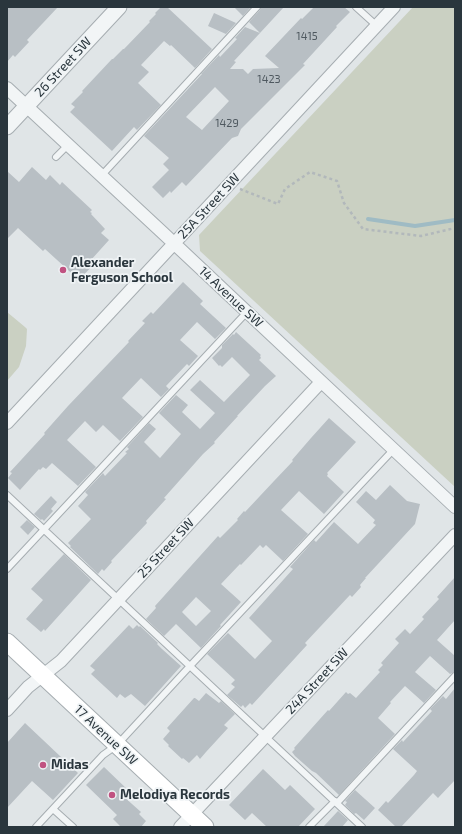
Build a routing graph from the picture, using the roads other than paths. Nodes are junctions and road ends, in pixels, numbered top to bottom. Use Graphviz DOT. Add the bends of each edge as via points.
graph roads {
  1 [pos="119,7"];
  2 [pos="257,7"];
  3 [pos="356,7"];
  4 [pos="394,7"];
  5 [pos="377,26"];
  6 [pos="7,88"];
  7 [pos="26,106"];
  8 [pos="7,127"];
  9 [pos="68,145"];
  10 [pos="56,157"];
  11 [pos="102,175"];
  12 [pos="175,243"];
  13 [pos="247,312"];
  14 [pos="321,382"];
  15 [pos="7,423"];
  16 [pos="394,449"];
  17 [pos="7,494"];
  18 [pos="455,506"];
  19 [pos="44,529"];
  20 [pos="455,535"];
  21 [pos="7,569"];
  22 [pos="118,600"];
  23 [pos="7,642"];
  24 [pos="190,666"];
  25 [pos="43,676"];
  26 [pos="455,676"];
  27 [pos="7,710"];
  28 [pos="265,736"];
  29 [pos="117,745"];
  30 [pos="336,802"];
  31 [pos="53,809"];
  32 [pos="191,814"];
  33 [pos="36,827"];
  34 [pos="73,827"];
  35 [pos="180,827"];
  36 [pos="205,827"];
  37 [pos="309,827"];
  38 [pos="362,827"];
  1 -- 7 [label="street, 26 Street SW"];
  2 -- 11 [label="lane"];
  3 -- 5 [label="lane"];
  4 -- 5 [label="street, 25A Street SW"];
  5 -- 12 [label="street, 25A Street SW"];
  6 -- 7 [label="street, 14 Avenue SW"];
  7 -- 8 [label="street, 26 Street SW"];
  7 -- 9 [label="street, 14 Avenue SW"];
  9 -- 10 [label="lane"];
  9 -- 11 [label="street, 14 Avenue SW"];
  11 -- 12 [label="street, 14 Avenue SW"];
  12 -- 13 [label="street, 14 Avenue SW"];
  12 -- 15 [label="street, 25A Street SW"];
  13 -- 14 [label="street, 14 Avenue SW"];
  13 -- 19 [label="lane"];
  14 -- 16 [label="street, 14 Avenue SW"];
  14 -- 22 [label="street, 25 Street SW"];
  16 -- 18 [label="street, 14 Avenue SW"];
  16 -- 24 [label="lane"];
  17 -- 19 [label="lane"];
  19 -- 21 [label="lane"];
  19 -- 22 [label="lane"];
  20 -- 28 [label="street, 24A Street SW"];
  22 -- 24 [label="lane"];
  22 -- 25 [label="street, 25 Street SW" via="61,661"];
  23 -- 25 [label="main road, 17 Avenue SW"];
  24 -- 28 [label="lane"];
  24 -- 29 [label="lane"];
  25 -- 27 [label="street, 25 Street SW" via="28,687"];
  25 -- 29 [label="main road, 17 Avenue SW"];
  26 -- 30 [label="lane"];
  28 -- 30 [label="lane"];
  28 -- 32 [label="street, 24A Street SW"];
  29 -- 31 [label="lane" via="103,755"];
  29 -- 32 [label="main road, 17 Avenue SW"];
  30 -- 37 [label="lane"];
  30 -- 38 [label="lane"];
  31 -- 33 [label="lane"];
  31 -- 34 [label="lane"];
  32 -- 35 [label="street, 24A Street SW"];
  32 -- 36 [label="main road, 17 Avenue SW"];
}
